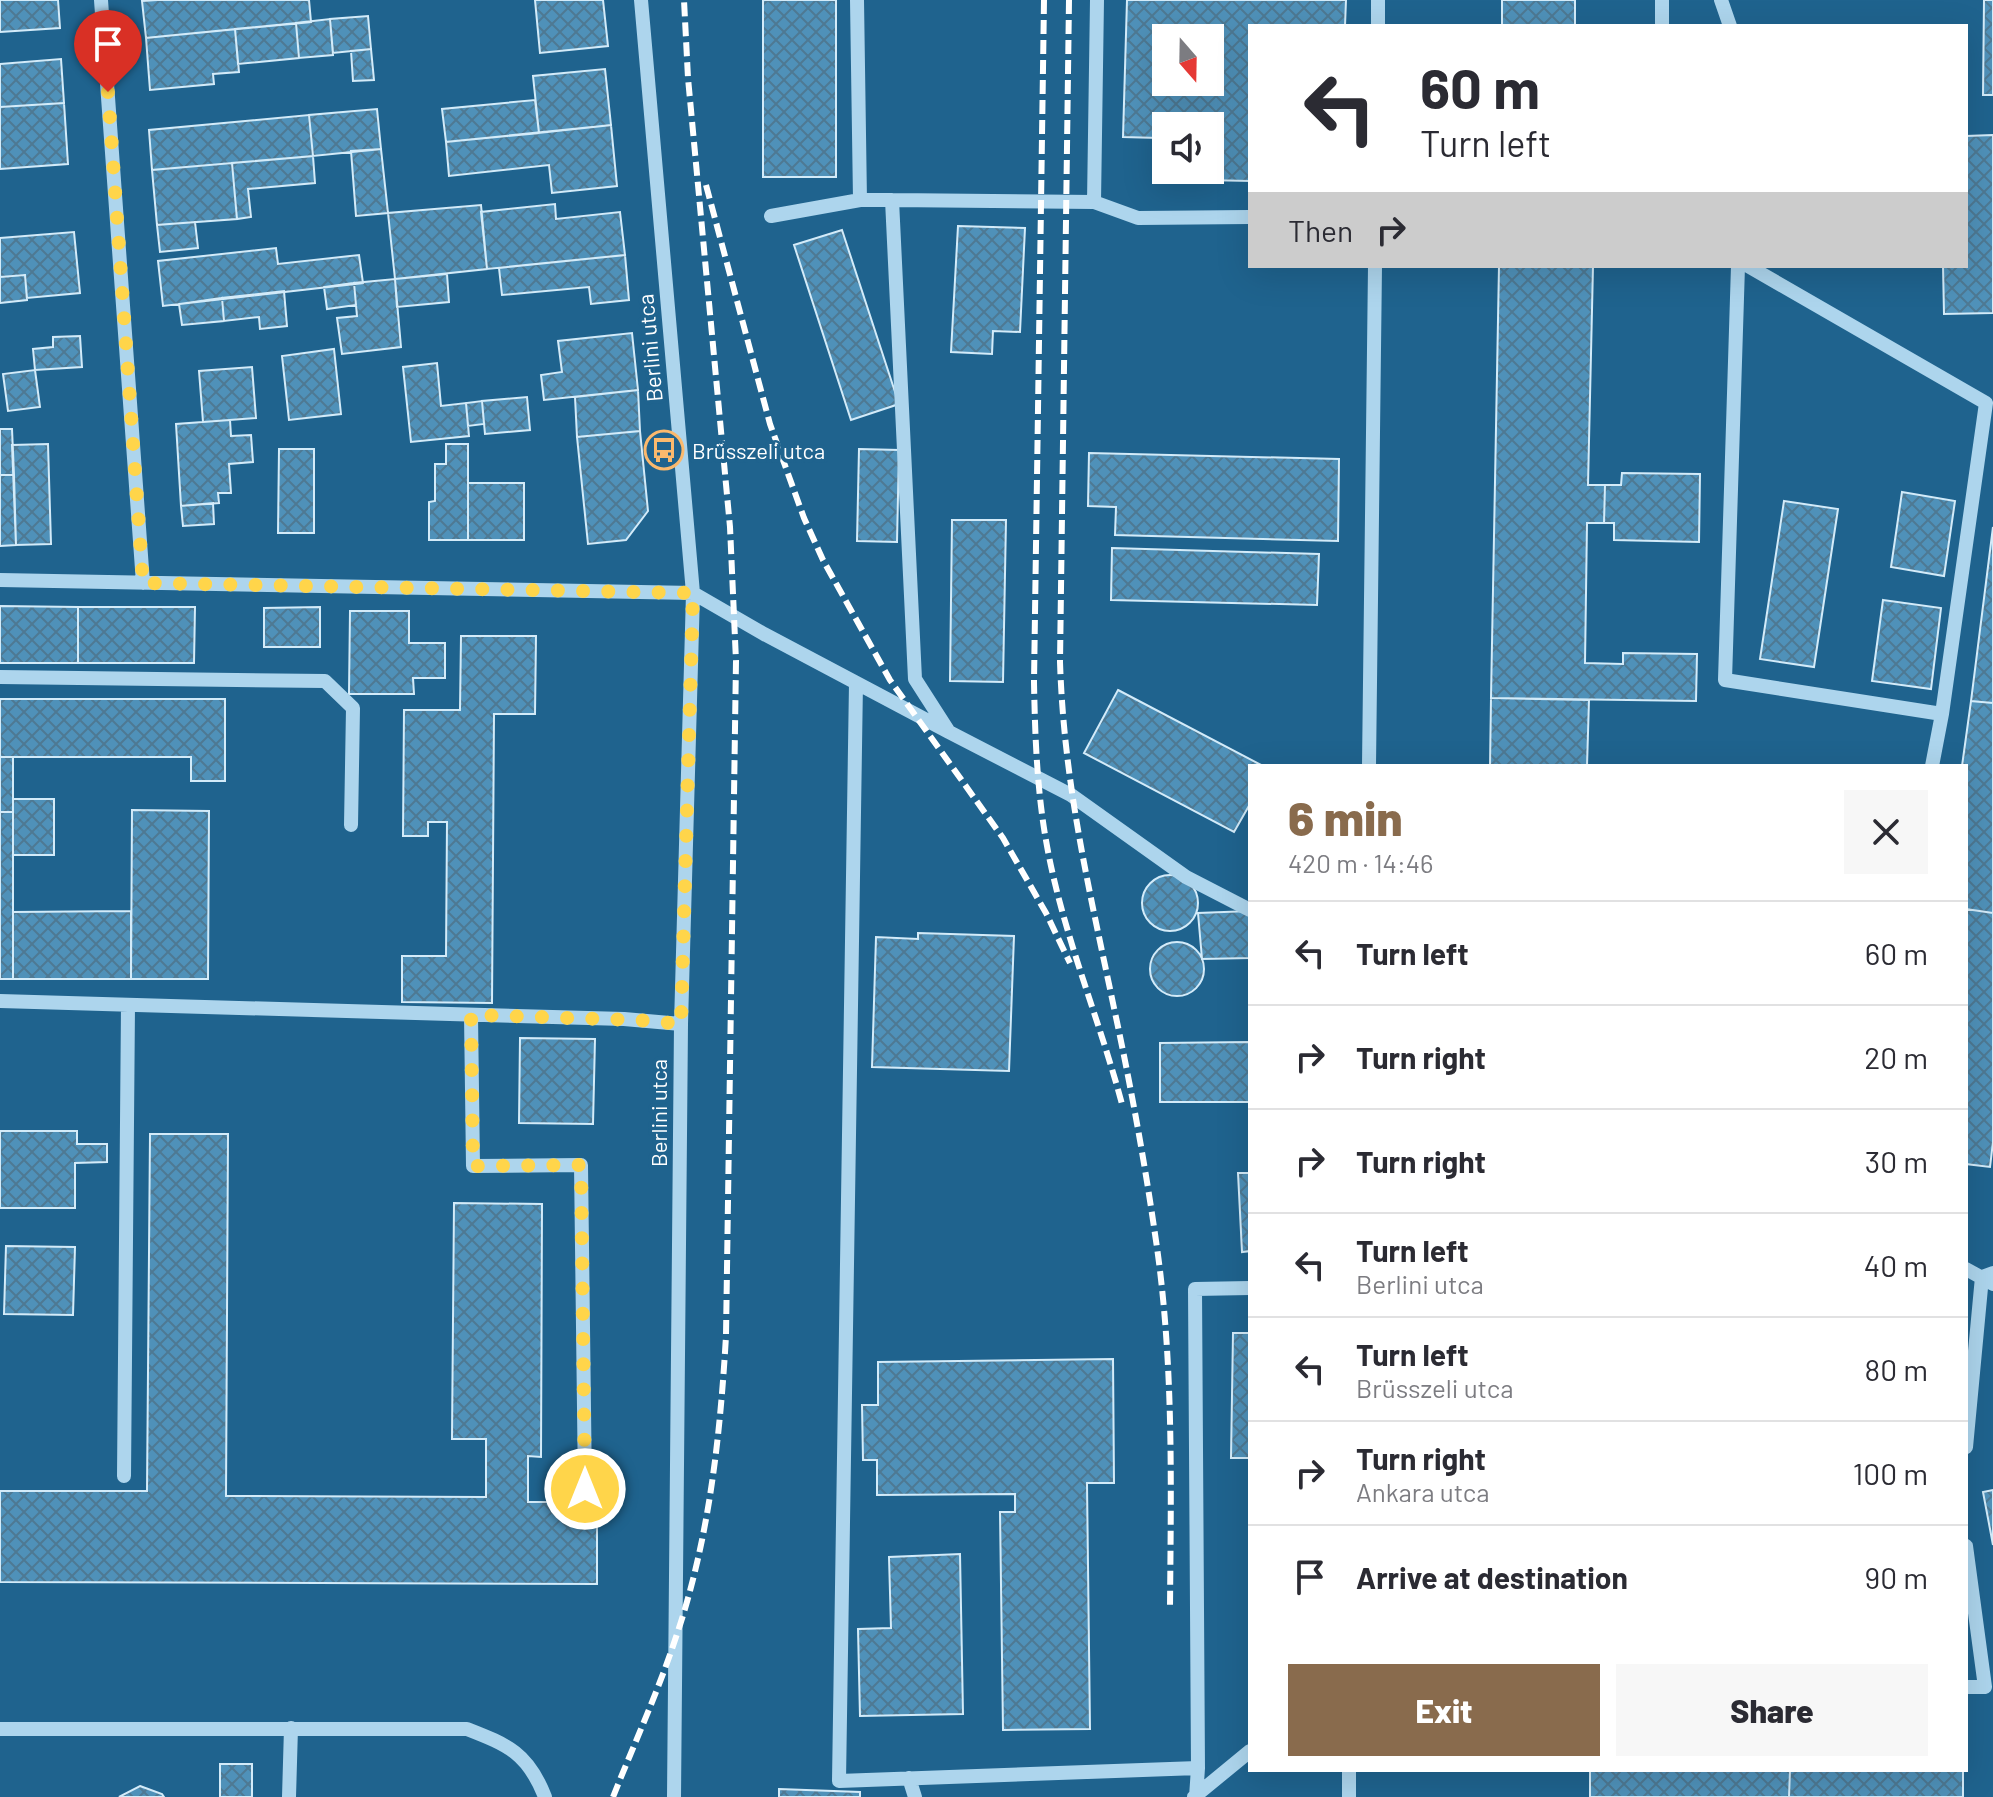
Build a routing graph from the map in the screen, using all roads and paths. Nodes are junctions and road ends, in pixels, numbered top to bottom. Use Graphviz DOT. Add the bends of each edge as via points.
graph roads {
  1 [pos="101,0"];
  2 [pos="641,0"];
  3 [pos="857,0"];
  4 [pos="1097,0"];
  5 [pos="1378,0"];
  6 [pos="1662,0"];
  7 [pos="1721,0"];
  8 [pos="1378,24"];
  9 [pos="1662,24"];
  10 [pos="1729,24"];
  11 [pos="860,200"];
  12 [pos="892,200"];
  13 [pos="1094,202"];
  14 [pos="771,216"];
  15 [pos="1248,217"];
  16 [pos="1375,268"];
  17 [pos="1738,268"];
  18 [pos="1752,268"];
  19 [pos="1990,403"];
  20 [pos="0,580"];
  21 [pos="143,583"];
  22 [pos="693,593"];
  23 [pos="0,677"];
  24 [pos="856,683"];
  25 [pos="1942,714"];
  26 [pos="949,732"];
  27 [pos="1369,764"];
  28 [pos="1932,764"];
  29 [pos="351,825"];
  30 [pos="1248,909"];
  31 [pos="0,1001"];
  32 [pos="128,1005"];
  33 [pos="471,1015"];
  34 [pos="681,1024"];
  35 [pos="1968,1270"];
  36 [pos="1989,1278"];
  37 [pos="1248,1288"];
  38 [pos="1968,1432"];
  39 [pos="124,1476"];
  40 [pos="585,1489"];
  41 [pos="1968,1561"];
  42 [pos="1968,1687"];
  43 [pos="291,1728"];
  44 [pos="0,1729"];
  45 [pos="1248,1753"];
  46 [pos="1198,1768"];
  47 [pos="1349,1772"];
  48 [pos="909,1778"];
  49 [pos="867,1780"];
  50 [pos="1195,1796"];
  51 [pos="289,1797"];
  52 [pos="545,1797"];
  53 [pos="674,1797"];
  54 [pos="873,1797"];
  55 [pos="915,1797"];
  56 [pos="1349,1797"];
  1 -- 21 [label="street"];
  2 -- 22 [label="street, Berlini utca"];
  3 -- 11 [label="street"];
  4 -- 13 [label="street"];
  5 -- 8 [label="street"];
  6 -- 9 [label="street"];
  7 -- 10 [label="street"];
  11 -- 12 [label="street"];
  11 -- 14 [label="street"];
  12 -- 13 [label="street"];
  12 -- 26 [label="street" via="915,679"];
  13 -- 15 [label="street" via="1138,218"];
  16 -- 27 [label="street"];
  17 -- 25 [label="street" via="1725,680"];
  18 -- 19 [label="street"];
  19 -- 25 [label="street"];
  20 -- 21 [label="street"];
  21 -- 22 [label="street"];
  22 -- 24 [label="street"];
  22 -- 34 [label="street, Berlini utca"];
  23 -- 29 [label="street" via="325,681 353,708"];
  24 -- 26 [label="street"];
  24 -- 49 [label="street" via="839,1781"];
  25 -- 28 [label="street"];
  26 -- 30 [label="street" via="1071,795 1186,877"];
  31 -- 32 [label="street"];
  32 -- 33 [label="street"];
  32 -- 39 [label="street"];
  33 -- 34 [label="street"];
  33 -- 40 [label="street" via="473,1166 581,1165"];
  34 -- 53 [label="street, Berlini utca"];
  35 -- 36 [label="street"];
  36 -- 38 [label="street"];
  37 -- 46 [label="street" via="1195,1289"];
  41 -- 42 [label="street" via="1985,1687"];
  43 -- 44 [label="street"];
  43 -- 51 [label="street"];
  43 -- 52 [label="street" via="467,1729 512,1747 538,1779"];
  45 -- 50 [label="street"];
  46 -- 48 [label="street"];
  46 -- 50 [label="street"];
  47 -- 56 [label="street"];
  48 -- 49 [label="street"];
  48 -- 55 [label="street"];
  49 -- 54 [label="street"];
}
